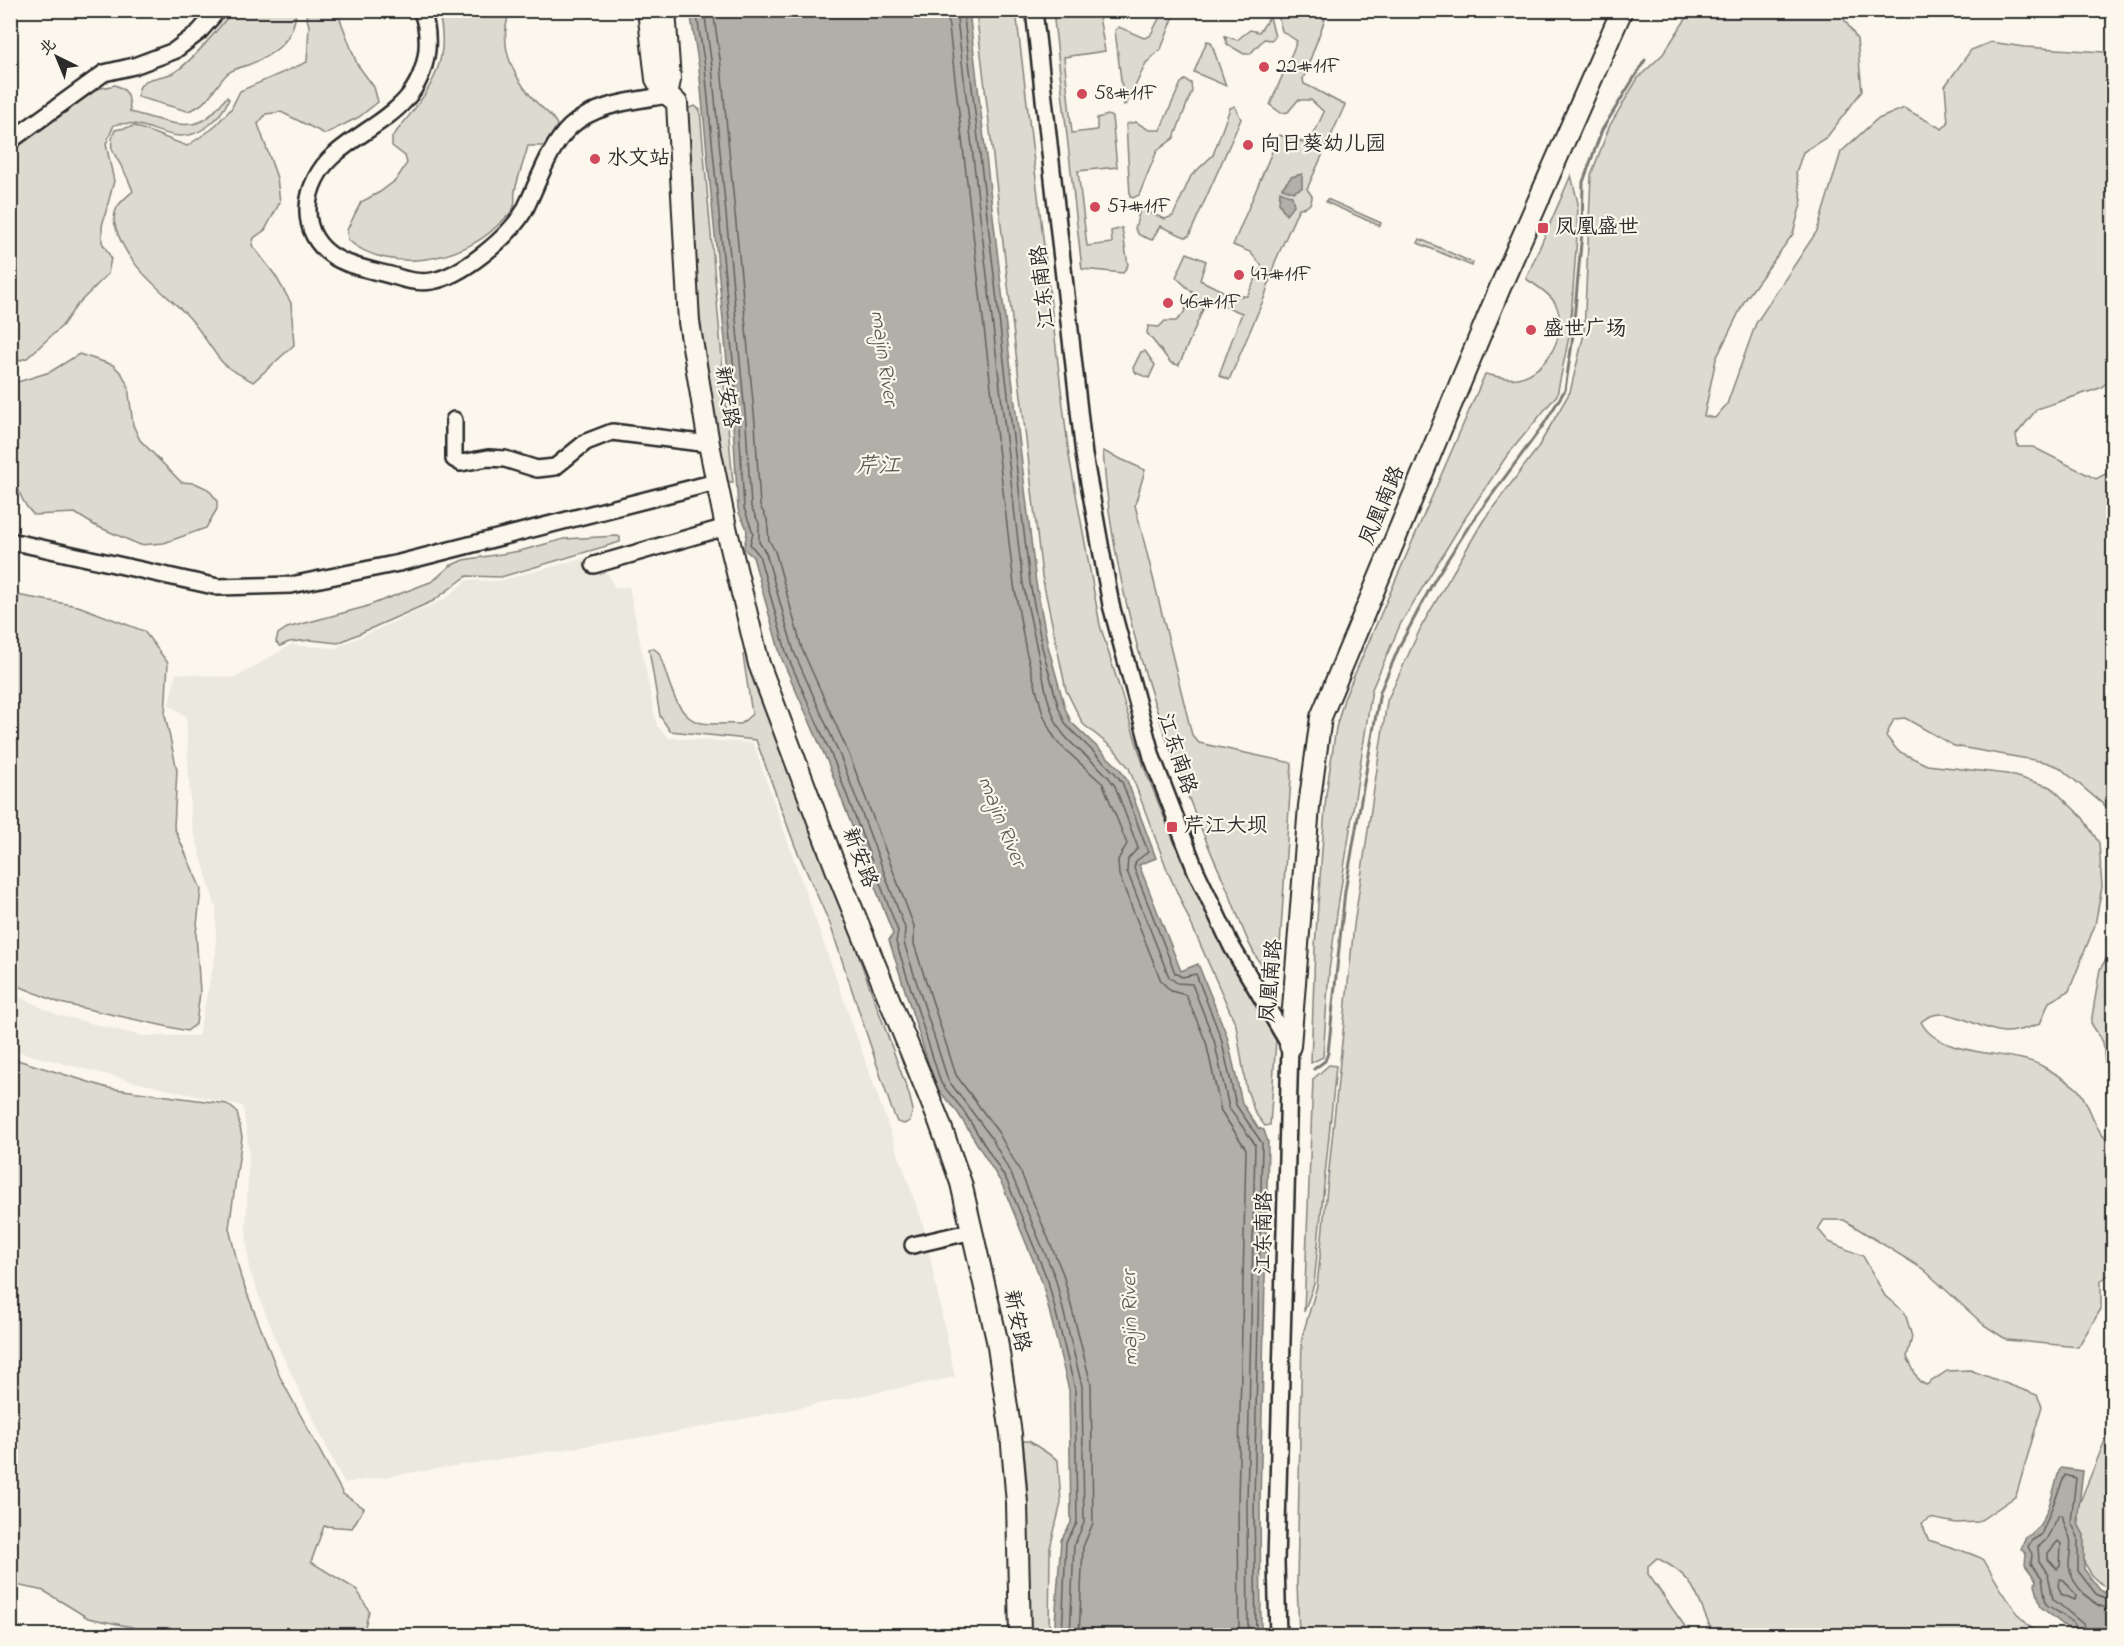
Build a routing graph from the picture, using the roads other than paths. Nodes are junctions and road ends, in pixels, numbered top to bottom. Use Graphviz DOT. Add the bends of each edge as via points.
graph roads {
  1 [pos="218,10"];
  2 [pos="422,10"];
  3 [pos="648,10"];
  4 [pos="665,10"];
  5 [pos="1034,10"];
  6 [pos="1622,10"];
  7 [pos="667,95"];
  8 [pos="10,141"];
  9 [pos="454,420"];
  10 [pos="709,444"];
  11 [pos="716,482"];
  12 [pos="726,527"];
  13 [pos="10,541"];
  14 [pos="594,565"];
  15 [pos="1290,1046"];
  16 [pos="973,1231"];
  17 [pos="913,1245"];
  18 [pos="1020,1635"];
  19 [pos="1278,1635"];
  1 -- 8 [label="street" via="199,33 174,51 104,73"];
  2 -- 7 [label="street" via="428,40 416,87 396,111 336,153 312,183 307,214 310,228 321,246 337,259 413,282 448,277 487,252 523,213 557,144 569,129 604,107"];
  3 -- 7 [label="main road, 新安路" via="656,79"];
  4 -- 7 [label="main road, 新安路" via="670,80"];
  5 -- 15 [label="street, 江东南路" via="1084,455 1111,605 1152,757 1196,871 1232,947"];
  6 -- 15 [label="main road, 凤凰南路" via="1499,290 1321,717 1309,807"];
  7 -- 10 [label="main road, 新安路" via="676,103 689,322"];
  9 -- 10 [label="street" via="452,452 461,463 488,458 537,469 555,467 586,442 612,432"];
  10 -- 11 [label="main road, 新安路"];
  11 -- 12 [label="main road, 新安路"];
  11 -- 13 [label="street" via="399,563 291,585 218,587"];
  12 -- 14 [label="street"];
  12 -- 16 [label="main road, 新安路" via="759,664 838,874 939,1122"];
  15 -- 19 [label="street, 江东南路" via="1276,1562"];
  16 -- 17 [label="street"];
  16 -- 18 [label="main road, 新安路" via="1011,1434"];
}
